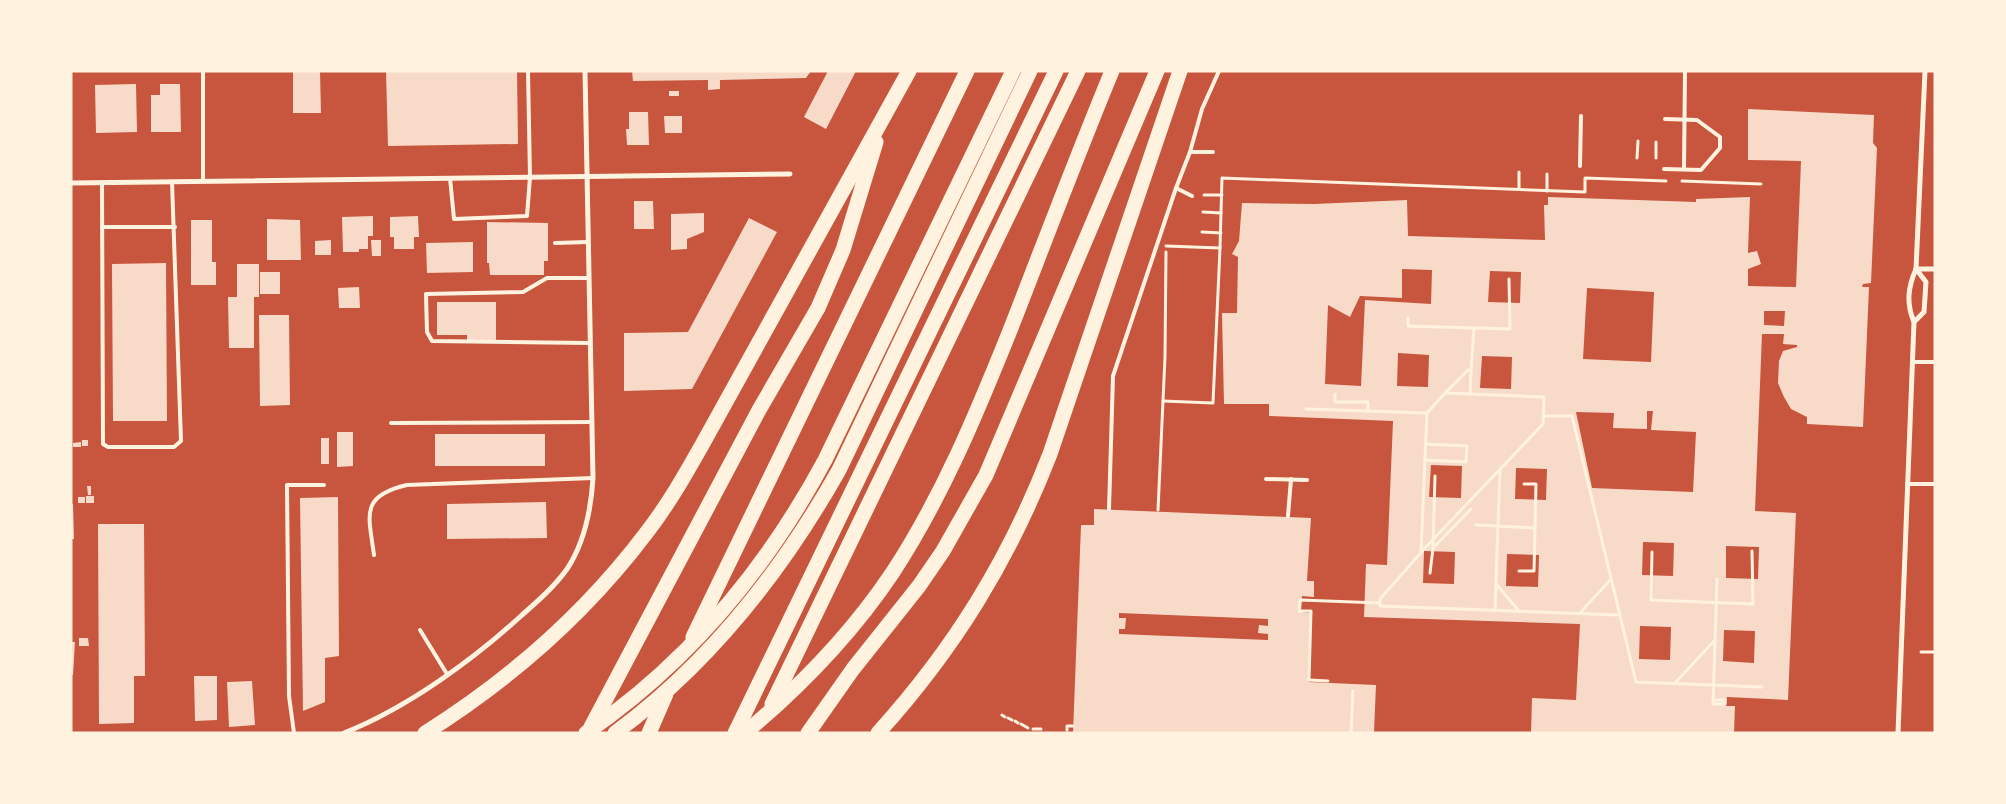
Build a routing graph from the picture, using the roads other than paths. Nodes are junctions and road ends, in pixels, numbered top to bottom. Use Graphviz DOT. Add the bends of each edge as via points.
graph roads {
  1 [pos="204,71"];
  2 [pos="528,71"];
  3 [pos="585,71"];
  4 [pos="897,71"];
  5 [pos="909,71"];
  6 [pos="967,71"];
  7 [pos="1013,71"];
  8 [pos="1030,71"];
  9 [pos="1056,71"];
  10 [pos="1078,71"];
  11 [pos="1112,71"];
  12 [pos="1157,71"];
  13 [pos="1180,71"];
  14 [pos="1219,71"];
  15 [pos="1685,71"];
  16 [pos="1925,71"];
  17 [pos="1581,116"];
  18 [pos="1665,119"];
  19 [pos="1685,120"];
  20 [pos="1190,152"];
  21 [pos="1213,152"];
  22 [pos="1580,166"];
  23 [pos="1664,169"];
  24 [pos="1684,169"];
  25 [pos="790,174"];
  26 [pos="587,176"];
  27 [pos="530,177"];
  28 [pos="450,178"];
  29 [pos="203,181"];
  30 [pos="172,182"];
  31 [pos="71,183"];
  32 [pos="102,183"];
  33 [pos="1176,188"];
  34 [pos="1192,196"];
  35 [pos="102,227"];
  36 [pos="174,227"];
  37 [pos="588,242"];
  38 [pos="555,243"];
  39 [pos="1916,269"];
  40 [pos="1935,269"];
  41 [pos="589,278"];
  42 [pos="1914,322"];
  43 [pos="590,343"];
  44 [pos="1913,362"];
  45 [pos="1935,362"];
  46 [pos="592,422"];
  47 [pos="391,423"];
  48 [pos="593,476"];
  49 [pos="1266,479"];
  50 [pos="1291,479"];
  51 [pos="1307,480"];
  52 [pos="1907,484"];
  53 [pos="1935,484"];
  54 [pos="324,485"];
  55 [pos="1109,509"];
  56 [pos="1288,516"];
  57 [pos="374,555"];
  58 [pos="420,630"];
  59 [pos="447,674"];
  60 [pos="294,733"];
  61 [pos="344,733"];
  62 [pos="425,733"];
  63 [pos="587,733"];
  64 [pos="615,733"];
  65 [pos="649,733"];
  66 [pos="735,733"];
  67 [pos="745,733"];
  68 [pos="758,733"];
  69 [pos="808,733"];
  70 [pos="878,733"];
  71 [pos="1898,733"];
  1 -- 29 [label="lane"];
  2 -- 27 [label="lane"];
  3 -- 26 [label="street"];
  4 -- 63 [label="highway" via="864,186 831,279"];
  5 -- 62 [label="highway" via="702,445 648,532 586,604 542,647 492,688"];
  6 -- 65 [label="highway"];
  7 -- 63 [label="highway" via="845,420 804,498 759,566 679,657"];
  8 -- 64 [label="highway" via="818,507 772,576 718,640 663,694"];
  9 -- 66 [label="highway"];
  10 -- 68 [label="highway"];
  11 -- 67 [label="highway" via="975,415 949,473 910,545 849,630"];
  12 -- 69 [label="highway" via="986,475 919,586"];
  13 -- 70 [label="highway" via="1034,496 974,610 945,652"];
  14 -- 20 [label="lane" via="1202,109"];
  15 -- 19 [label="lane"];
  16 -- 39 [label="street"];
  17 -- 22 [label="lane"];
  18 -- 19 [label="lane"];
  19 -- 24 [label="lane"];
  19 -- 24 [label="lane" via="1697,120 1720,137 1720,148 1701,170"];
  20 -- 21 [label="lane"];
  20 -- 33 [label="lane"];
  23 -- 24 [label="lane"];
  25 -- 26 [label="street"];
  26 -- 27 [label="street"];
  26 -- 37 [label="street"];
  27 -- 28 [label="street"];
  27 -- 28 [label="lane" via="526,216 454,219"];
  28 -- 29 [label="street"];
  29 -- 30 [label="street"];
  30 -- 32 [label="street"];
  30 -- 36 [label="lane"];
  31 -- 32 [label="street"];
  32 -- 35 [label="lane"];
  33 -- 34 [label="lane"];
  33 -- 55 [label="lane" via="1113,376"];
  35 -- 36 [label="lane"];
  35 -- 36 [label="lane" via="103,444 108,447 174,447 181,441"];
  37 -- 38 [label="lane"];
  37 -- 41 [label="street"];
  39 -- 40 [label="street"];
  39 -- 42 [label="street" via="1909,291 1909,309"];
  39 -- 42 [label="street" via="1926,282 1924,312"];
  41 -- 43 [label="street"];
  41 -- 43 [label="lane" via="546,278 523,292 426,294 427,332 432,341"];
  42 -- 44 [label="street"];
  43 -- 46 [label="street"];
  44 -- 45 [label="lane"];
  44 -- 52 [label="street"];
  46 -- 47 [label="lane"];
  46 -- 48 [label="street"];
  48 -- 57 [label="lane" via="392,489 371,504 369,517"];
  48 -- 59 [label="street" via="585,532 567,568 553,586 509,627"];
  49 -- 50 [label="lane"];
  50 -- 51 [label="lane"];
  50 -- 56 [label="lane"];
  52 -- 53 [label="lane"];
  52 -- 71 [label="street"];
  54 -- 60 [label="lane" via="287,485 290,696"];
  58 -- 59 [label="lane"];
  59 -- 61 [label="street" via="399,705"];
}
